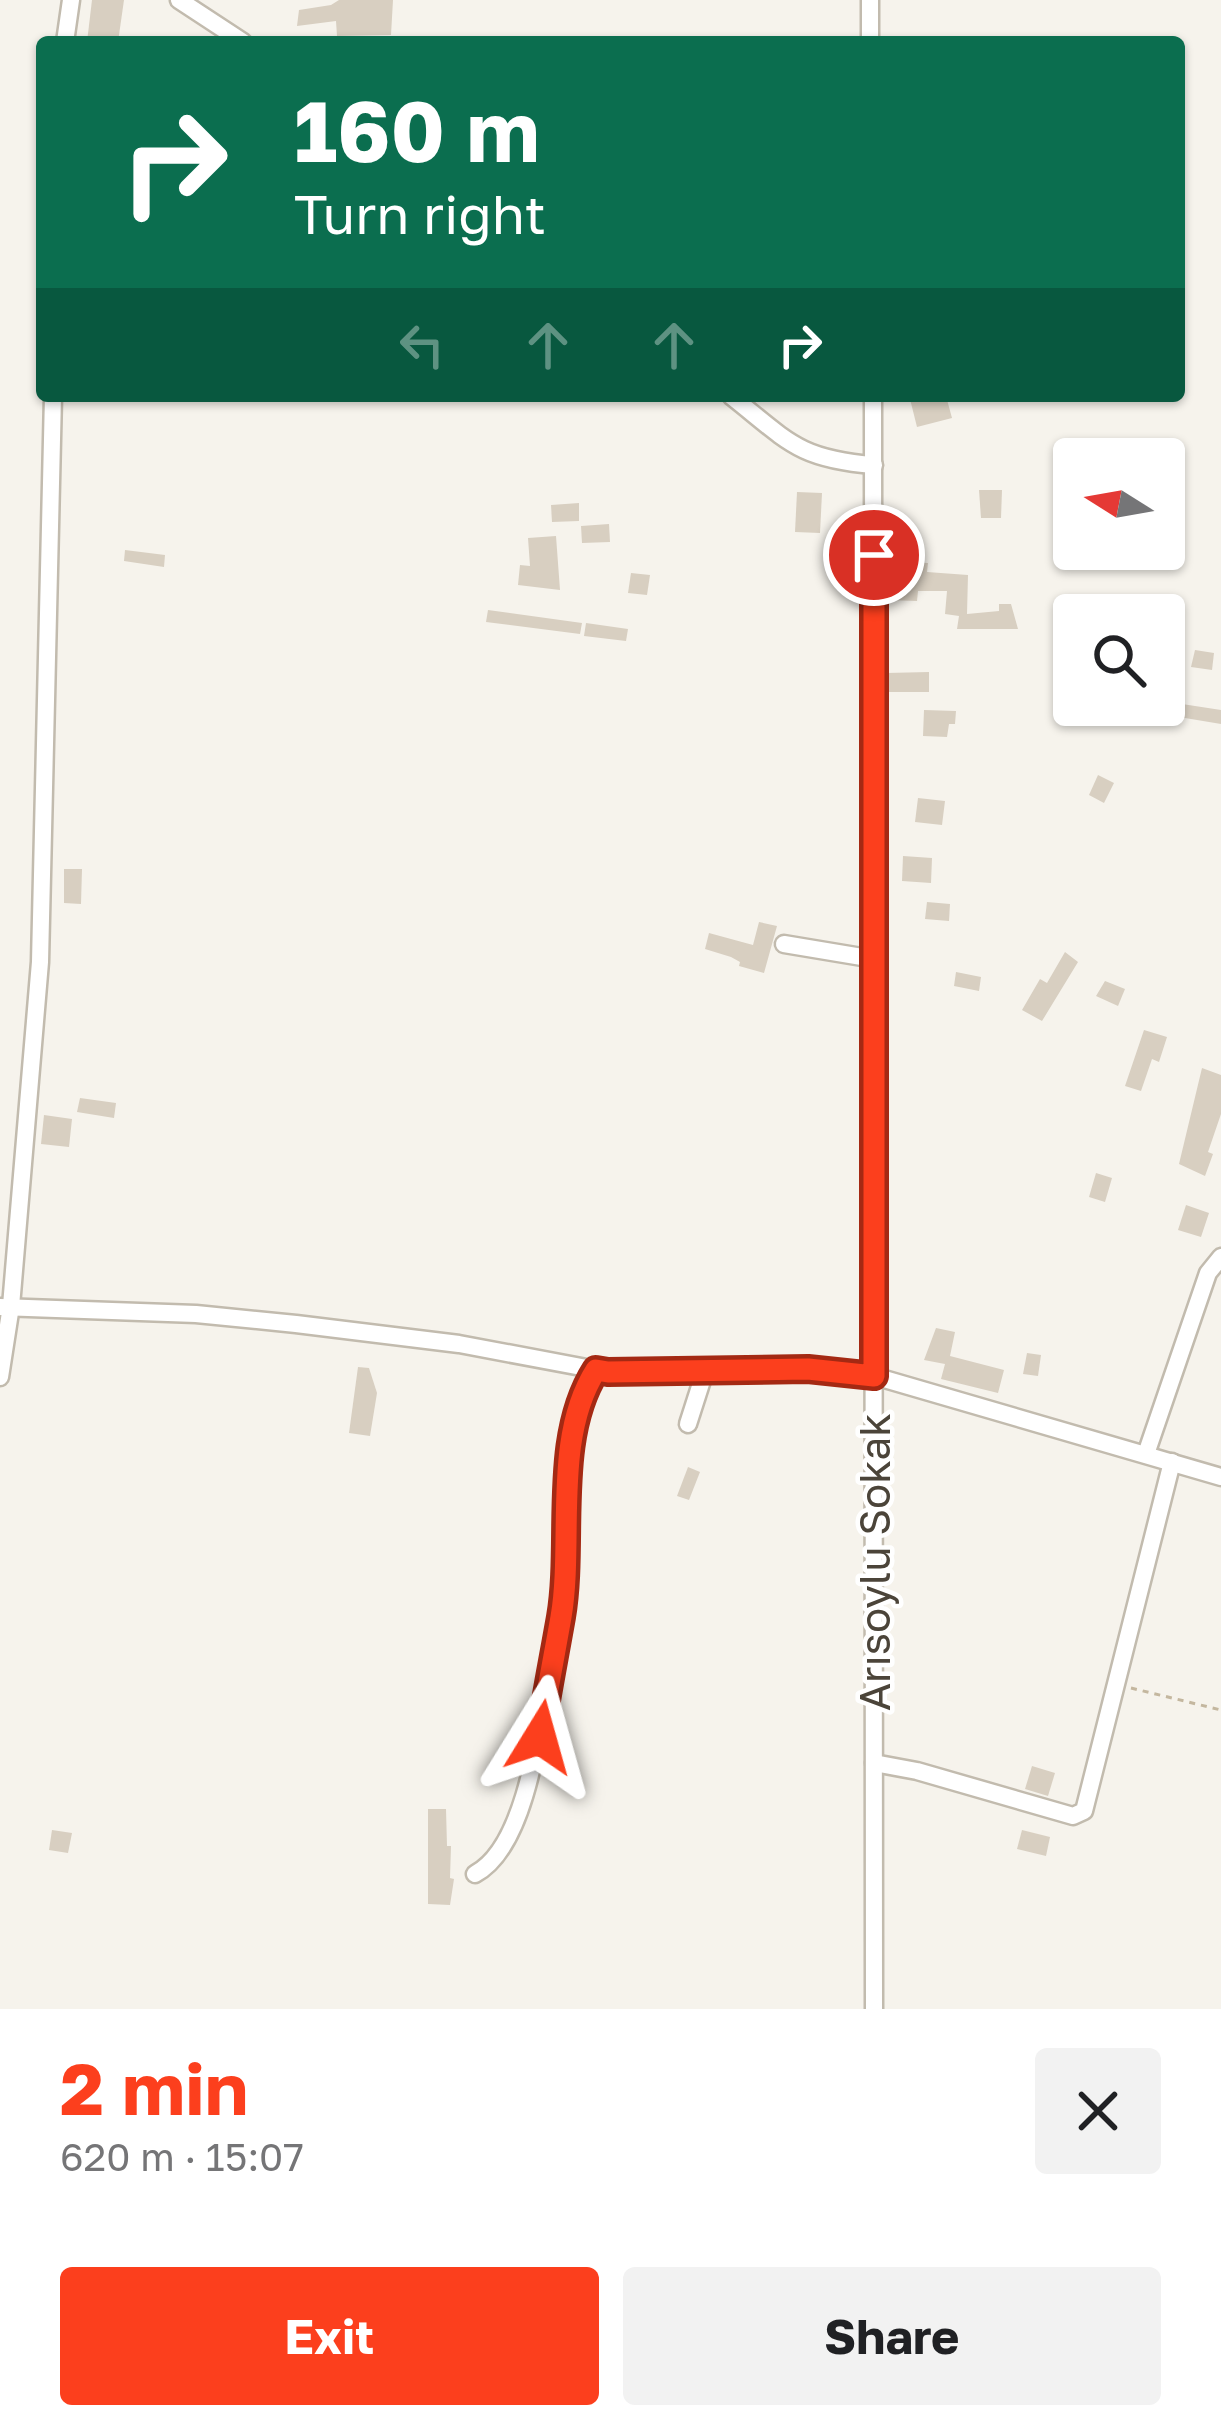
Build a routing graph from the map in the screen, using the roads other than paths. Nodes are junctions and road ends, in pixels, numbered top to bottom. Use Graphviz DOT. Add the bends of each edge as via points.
graph roads {
  1 [pos="70,0"];
  2 [pos="179,0"];
  3 [pos="870,0"];
  4 [pos="66,36"];
  5 [pos="234,36"];
  6 [pos="870,36"];
  7 [pos="53,402"];
  8 [pos="739,402"];
  9 [pos="873,402"];
  10 [pos="874,465"];
  11 [pos="784,944"];
  12 [pos="874,958"];
  13 [pos="1221,1257"];
  14 [pos="5,1306"];
  15 [pos="596,1370"];
  16 [pos="705,1371"];
  17 [pos="874,1376"];
  18 [pos="0,1378"];
  19 [pos="688,1424"];
  20 [pos="1146,1454"];
  21 [pos="1172,1462"];
  22 [pos="1221,1477"];
  23 [pos="874,1763"];
  24 [pos="475,1874"];
  25 [pos="874,2009"];
  1 -- 4 [label="street"];
  2 -- 5 [label="street"];
  3 -- 6 [label="street"];
  7 -- 14 [label="street" via="40,962"];
  8 -- 10 [label="street" via="802,452"];
  9 -- 10 [label="street, Arısoylu Sokak"];
  10 -- 12 [label="street, Arısoylu Sokak"];
  11 -- 12 [label="street"];
  12 -- 17 [label="street, Arısoylu Sokak"];
  13 -- 20 [label="street" via="1208,1273"];
  14 -- 15 [label="street" via="296,1324"];
  14 -- 18 [label="street"];
  15 -- 16 [label="street"];
  15 -- 24 [label="street" via="568,1469 561,1616 540,1737 512,1826 490,1866"];
  16 -- 17 [label="street"];
  16 -- 19 [label="street"];
  17 -- 20 [label="street"];
  17 -- 23 [label="street, Arısoylu Sokak"];
  20 -- 21 [label="street"];
  21 -- 22 [label="street"];
  21 -- 23 [label="street" via="1086,1808 1077,1816"];
  23 -- 25 [label="street, Arısoylu Sokak"];
}
